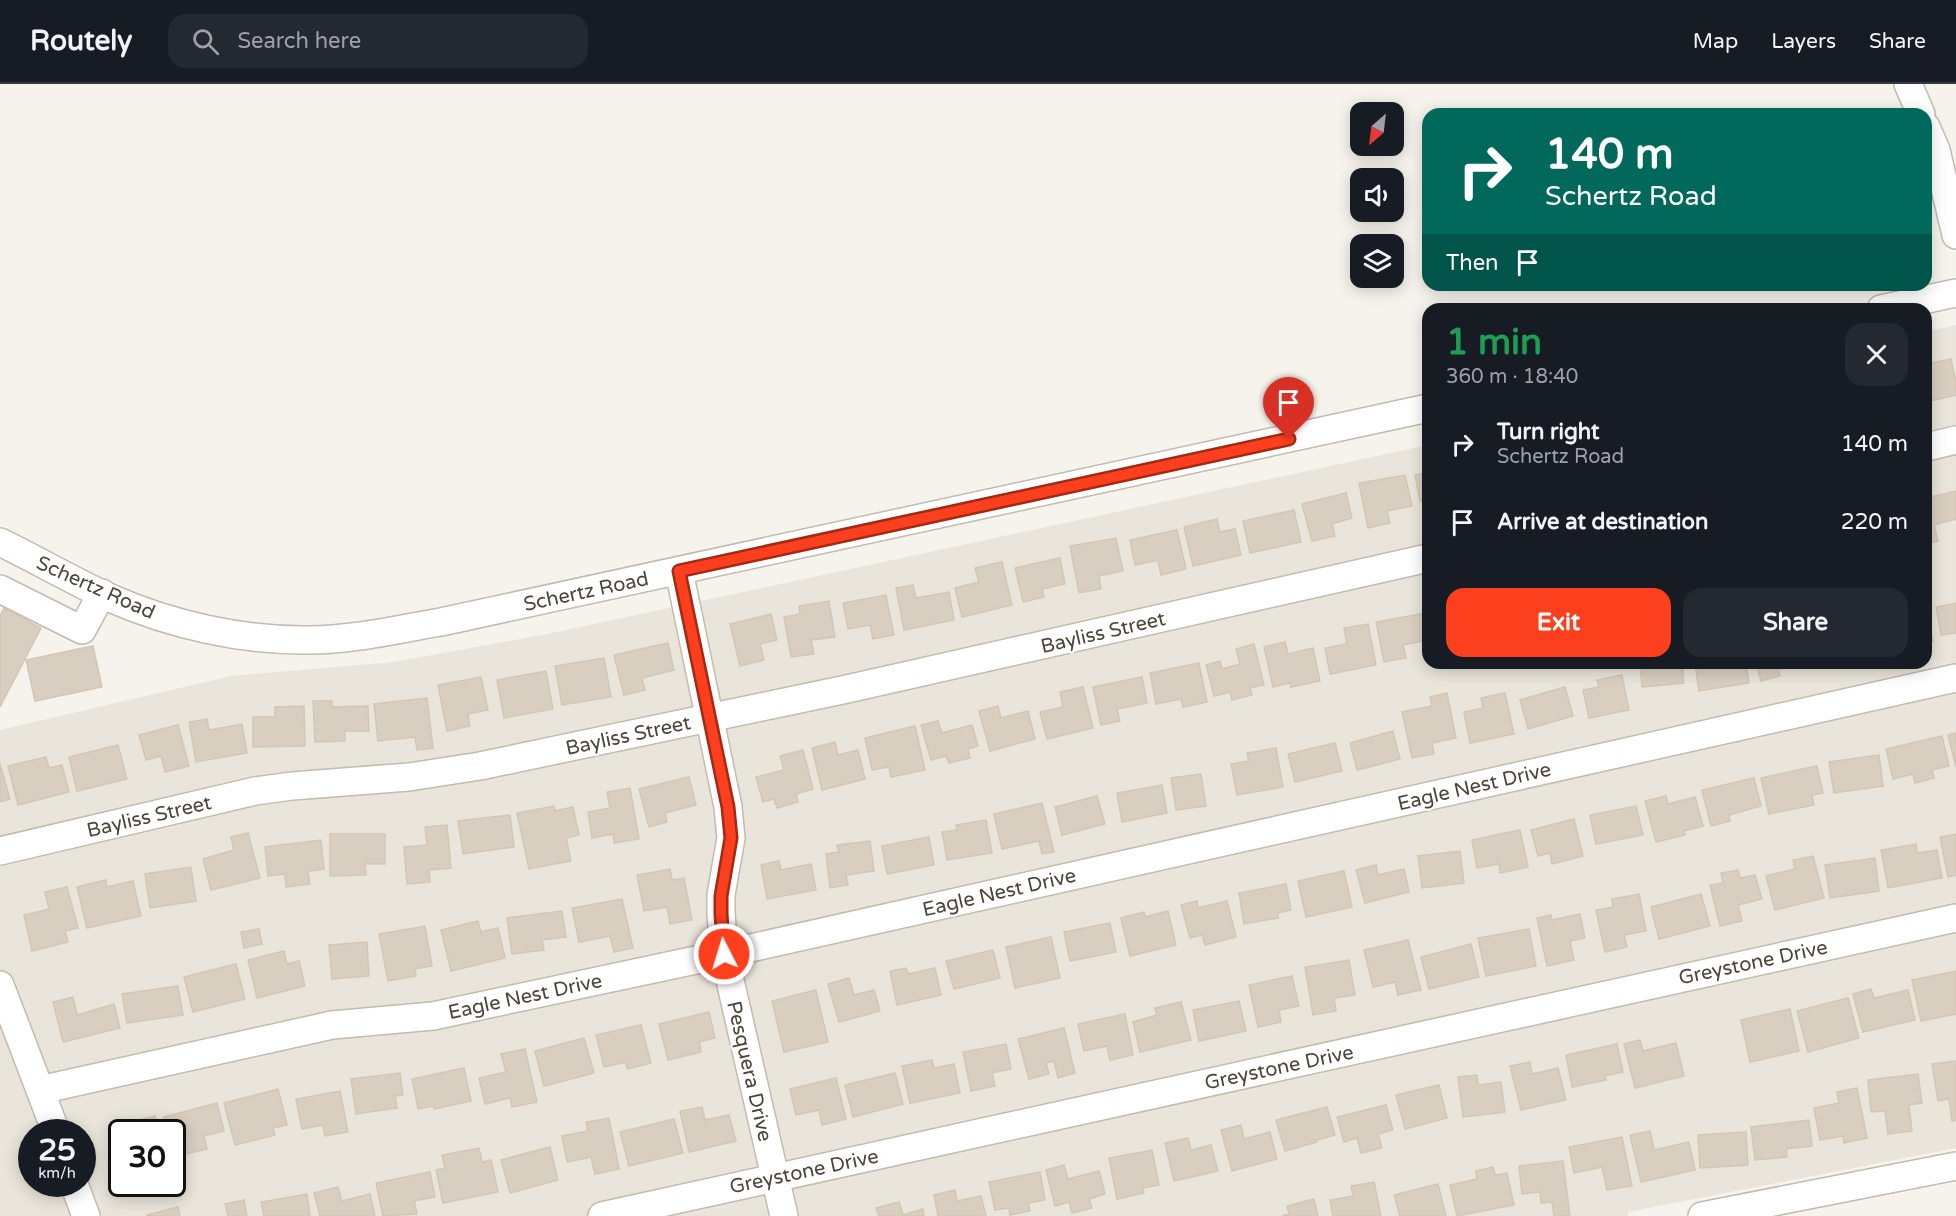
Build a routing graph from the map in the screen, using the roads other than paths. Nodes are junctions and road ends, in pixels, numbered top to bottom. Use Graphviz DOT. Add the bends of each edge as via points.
graph roads {
  1 [pos="1908,84"];
  2 [pos="1918,108"];
  3 [pos="1932,141"];
  4 [pos="1956,235"];
  5 [pos="1956,293"];
  6 [pos="1909,303"];
  7 [pos="1422,409"];
  8 [pos="1956,440"];
  9 [pos="1932,446"];
  10 [pos="2,548"];
  11 [pos="1422,559"];
  12 [pos="679,571"];
  13 [pos="0,589"];
  14 [pos="102,593"];
  15 [pos="1956,678"];
  16 [pos="709,718"];
  17 [pos="0,851"];
  18 [pos="1956,918"];
  19 [pos="724,954"];
  20 [pos="0,985"];
  21 [pos="40,1090"];
  22 [pos="51,1119"];
  23 [pos="1956,1166"];
  24 [pos="775,1178"];
  25 [pos="79,1197"];
  26 [pos="86,1216"];
  27 [pos="602,1216"];
  28 [pos="784,1216"];
  29 [pos="1702,1216"];
  1 -- 2 [label="street"];
  3 -- 4 [label="street"];
  5 -- 6 [label="street"];
  7 -- 12 [label="street, Schertz Road"];
  8 -- 9 [label="street"];
  10 -- 14 [label="street, Schertz Road"];
  11 -- 16 [label="street, Bayliss Street"];
  12 -- 14 [label="street, Schertz Road" via="441,622 312,640 230,634 154,615"];
  12 -- 16 [label="street, Pesquera Drive"];
  13 -- 14 [label="street" via="82,630"];
  15 -- 19 [label="street, Eagle Nest Drive"];
  16 -- 17 [label="street, Bayliss Street" via="480,766 409,777 255,791"];
  16 -- 19 [label="street, Pesquera Drive" via="731,838 721,896"];
  18 -- 24 [label="street, Greystone Drive"];
  19 -- 21 [label="street, Eagle Nest Drive" via="434,1016 332,1025"];
  19 -- 24 [label="street, Pesquera Drive"];
  20 -- 21 [label="street"];
  21 -- 22 [label="street"];
  23 -- 29 [label="street"];
  24 -- 27 [label="street, Greystone Drive"];
  24 -- 28 [label="street, Pesquera Drive"];
  25 -- 26 [label="street"];
}
